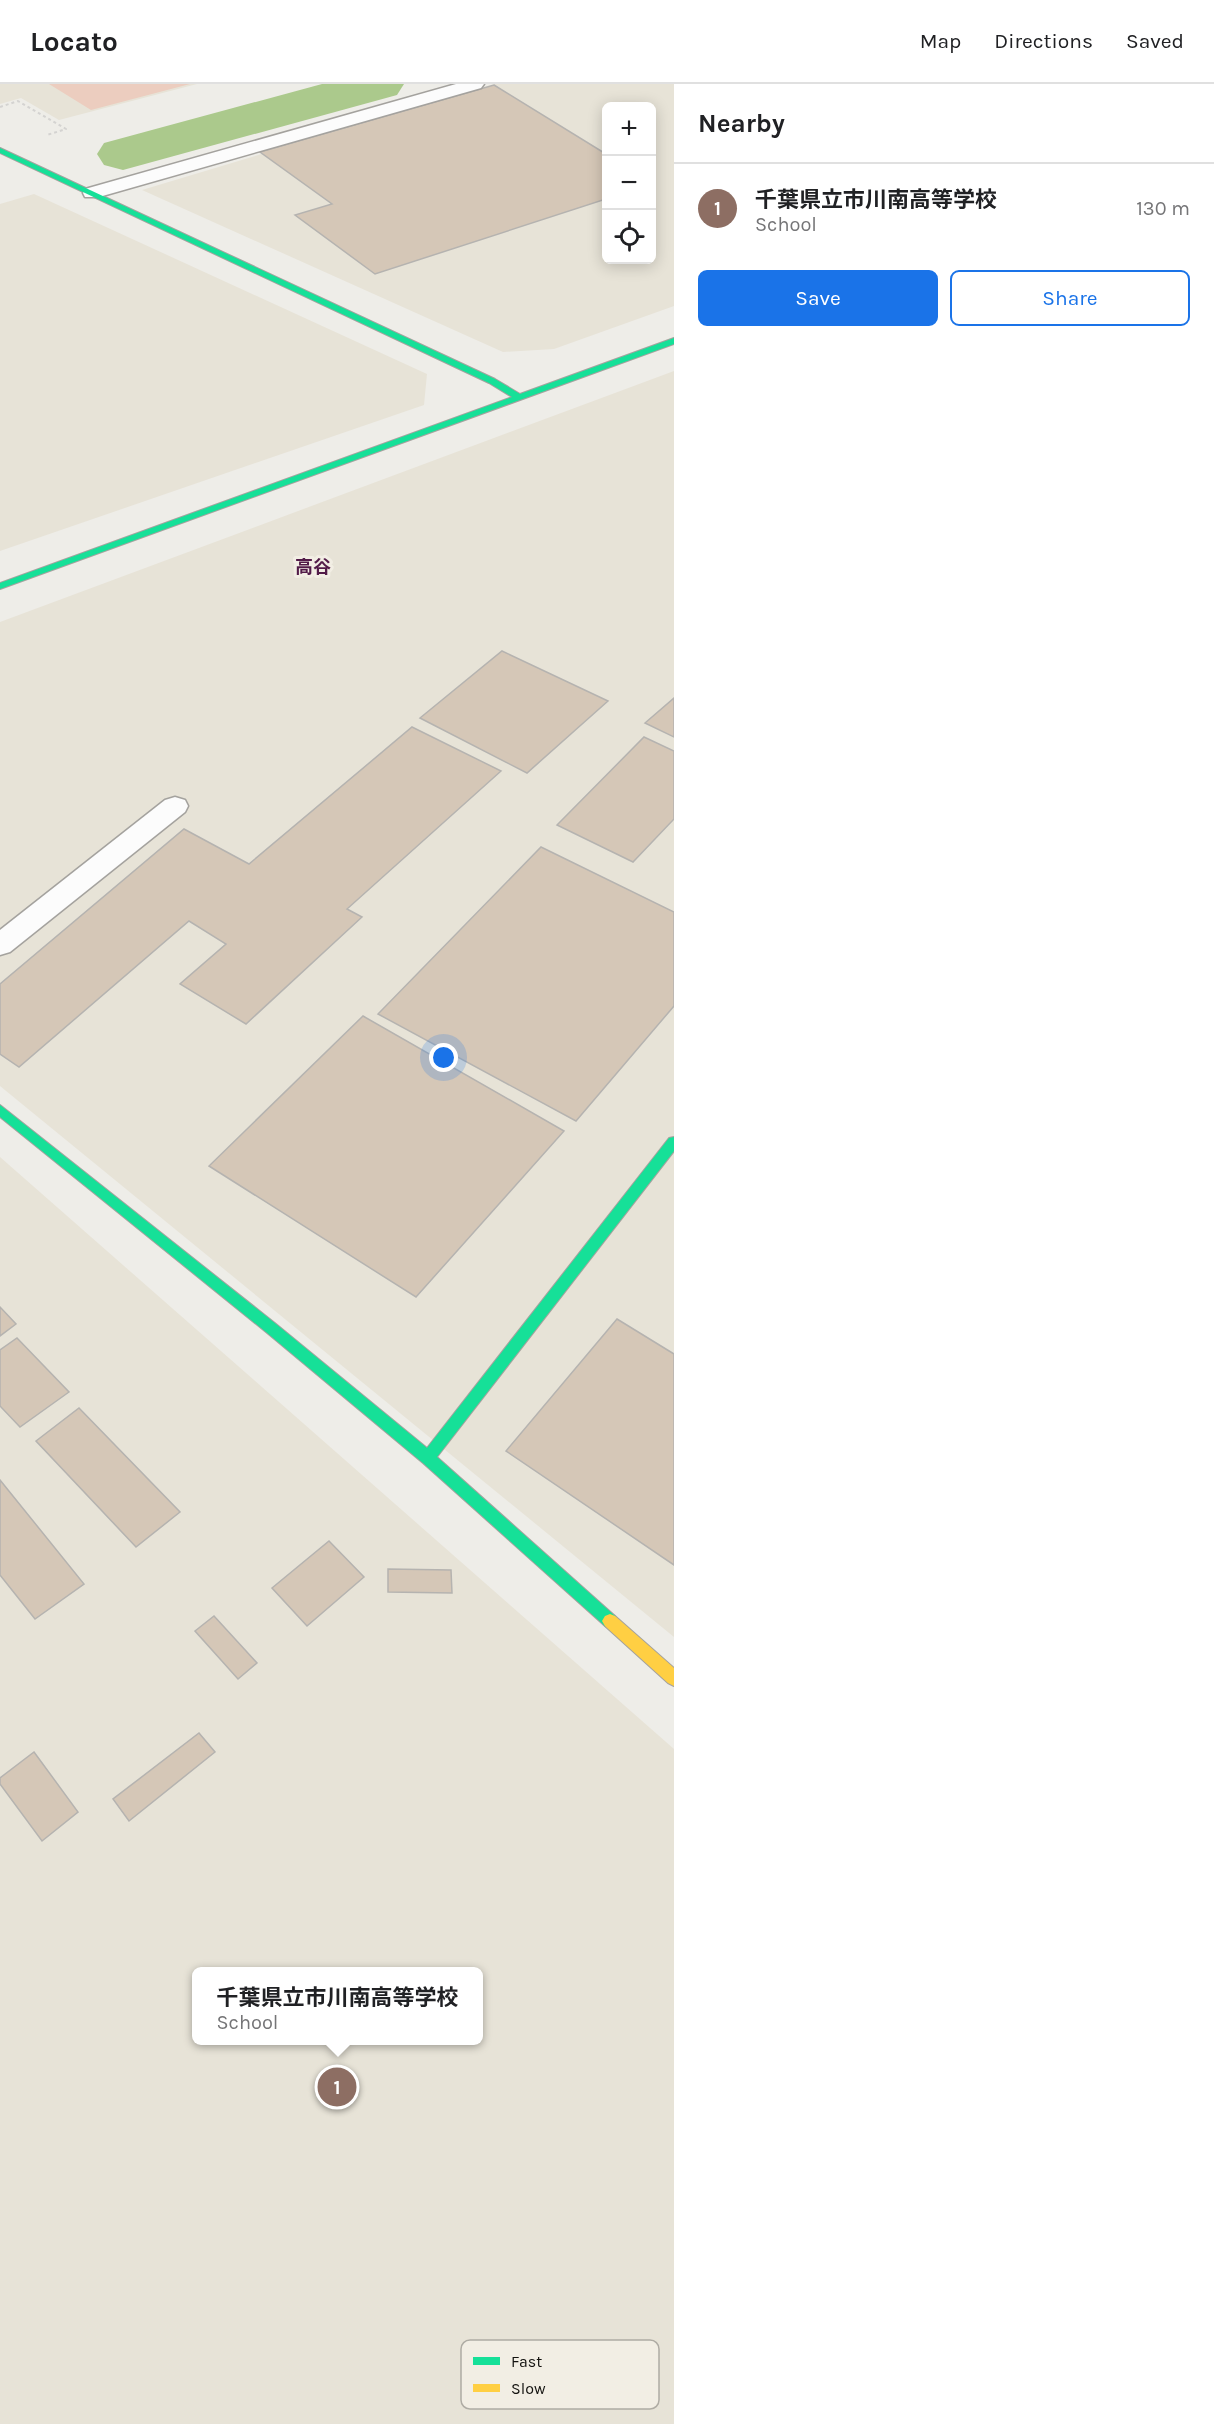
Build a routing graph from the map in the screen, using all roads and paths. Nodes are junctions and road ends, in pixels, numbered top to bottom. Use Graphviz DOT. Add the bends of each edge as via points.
graph roads {
  1 [pos="475,84"];
  2 [pos="0,150"];
  3 [pos="92,194"];
  4 [pos="674,341"];
  5 [pos="518,397"];
  6 [pos="0,586"];
  7 [pos="175,806"];
  8 [pos="0,945"];
  9 [pos="0,1110"];
  10 [pos="674,1142"];
  11 [pos="428,1458"];
  12 [pos="674,1678"];
  1 -- 3 [label="street"];
  2 -- 3 [label="street"];
  3 -- 5 [label="street" via="492,381"];
  4 -- 5 [label="street"];
  5 -- 6 [label="street"];
  7 -- 8 [label="street"];
  9 -- 11 [label="street"];
  10 -- 11 [label="street"];
  11 -- 12 [label="street"];
}
